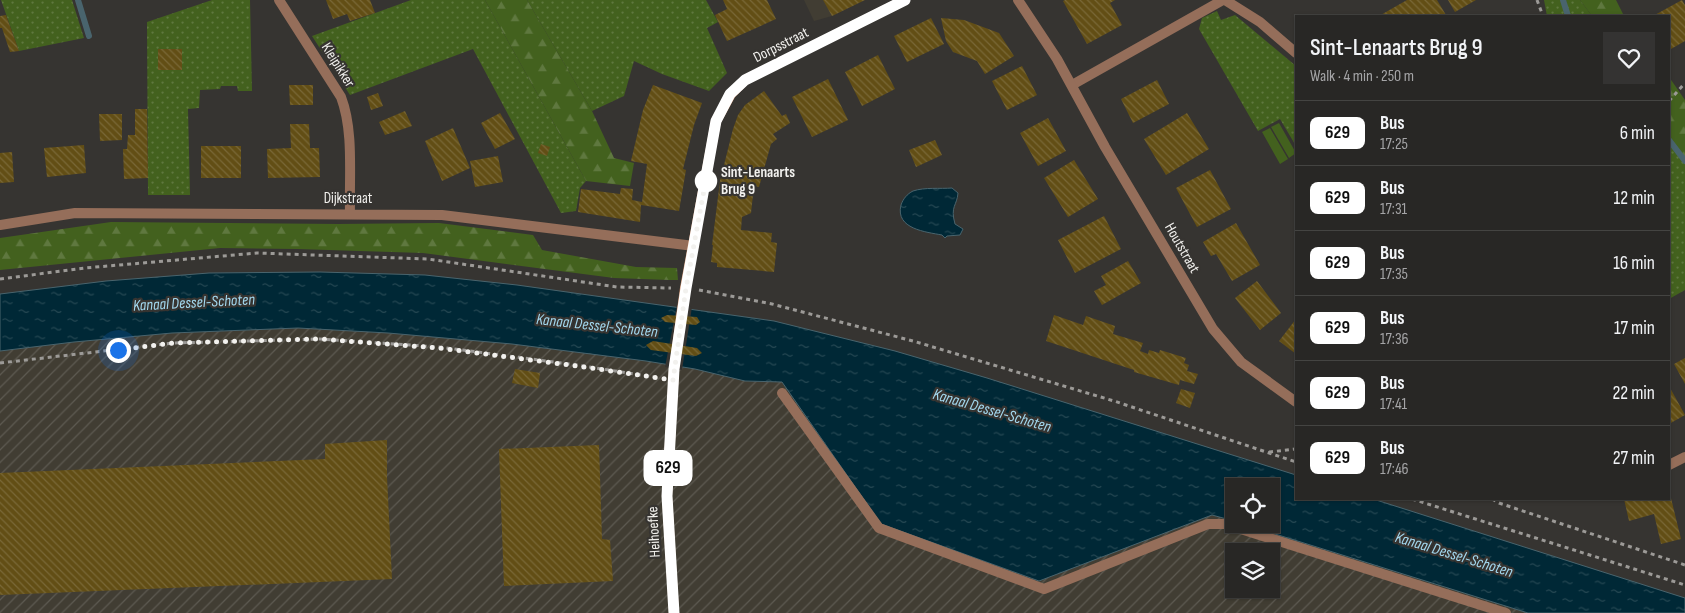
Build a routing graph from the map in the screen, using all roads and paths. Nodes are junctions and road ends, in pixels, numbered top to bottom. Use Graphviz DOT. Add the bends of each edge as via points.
graph roads {
  1 [pos="279,0"];
  2 [pos="905,0"];
  3 [pos="1018,0"];
  4 [pos="1224,0"];
  5 [pos="1537,0"];
  6 [pos="1543,15"];
  7 [pos="1295,52"];
  8 [pos="1685,83"];
  9 [pos="1072,85"];
  10 [pos="1670,100"];
  11 [pos="350,213"];
  12 [pos="0,225"];
  13 [pos="694,246"];
  14 [pos="0,279"];
  15 [pos="686,288"];
  16 [pos="684,301"];
  17 [pos="0,363"];
  18 [pos="673,380"];
  19 [pos="782,393"];
  20 [pos="1295,401"];
  21 [pos="1295,448"];
  22 [pos="1266,452"];
  23 [pos="1685,457"];
  24 [pos="1295,462"];
  25 [pos="1670,465"];
  26 [pos="1415,500"];
  27 [pos="1494,500"];
  28 [pos="1685,565"];
  29 [pos="1685,585"];
  30 [pos="674,613"];
  31 [pos="1506,613"];
  1 -- 11 [label="street, Kleipikker" via="346,109"];
  2 -- 13 [label="street, Dorpsstraat" via="745,80 730,94 716,121"];
  3 -- 9 [label="street, Houtstraat"];
  4 -- 7 [label="street" via="1260,22"];
  4 -- 9 [label="street"];
  5 -- 6 [label="path"];
  8 -- 10 [label="path"];
  9 -- 20 [label="street, Houtstraat" via="1213,329 1241,362"];
  11 -- 12 [label="street, Dijkstraat" via="76,213"];
  11 -- 13 [label="street, Dijkstraat" via="442,214"];
  13 -- 15 [label="street, Dorpsstraat"];
  14 -- 15 [label="path" via="257,253 428,259 618,287"];
  15 -- 16 [label="street, Dorpsstraat"];
  15 -- 22 [label="path" via="772,304 913,341 1114,401"];
  16 -- 18 [label="street, Heihoefke"];
  17 -- 18 [label="path" via="173,343 320,339 439,348"];
  18 -- 30 [label="street, Heihoefke" via="667,496"];
  19 -- 31 [label="street" via="879,528 1044,589 1208,524 1225,524"];
  21 -- 22 [label="path"];
  22 -- 24 [label="path"];
  23 -- 25 [label="street"];
  26 -- 29 [label="path"];
  27 -- 28 [label="path"];
}
